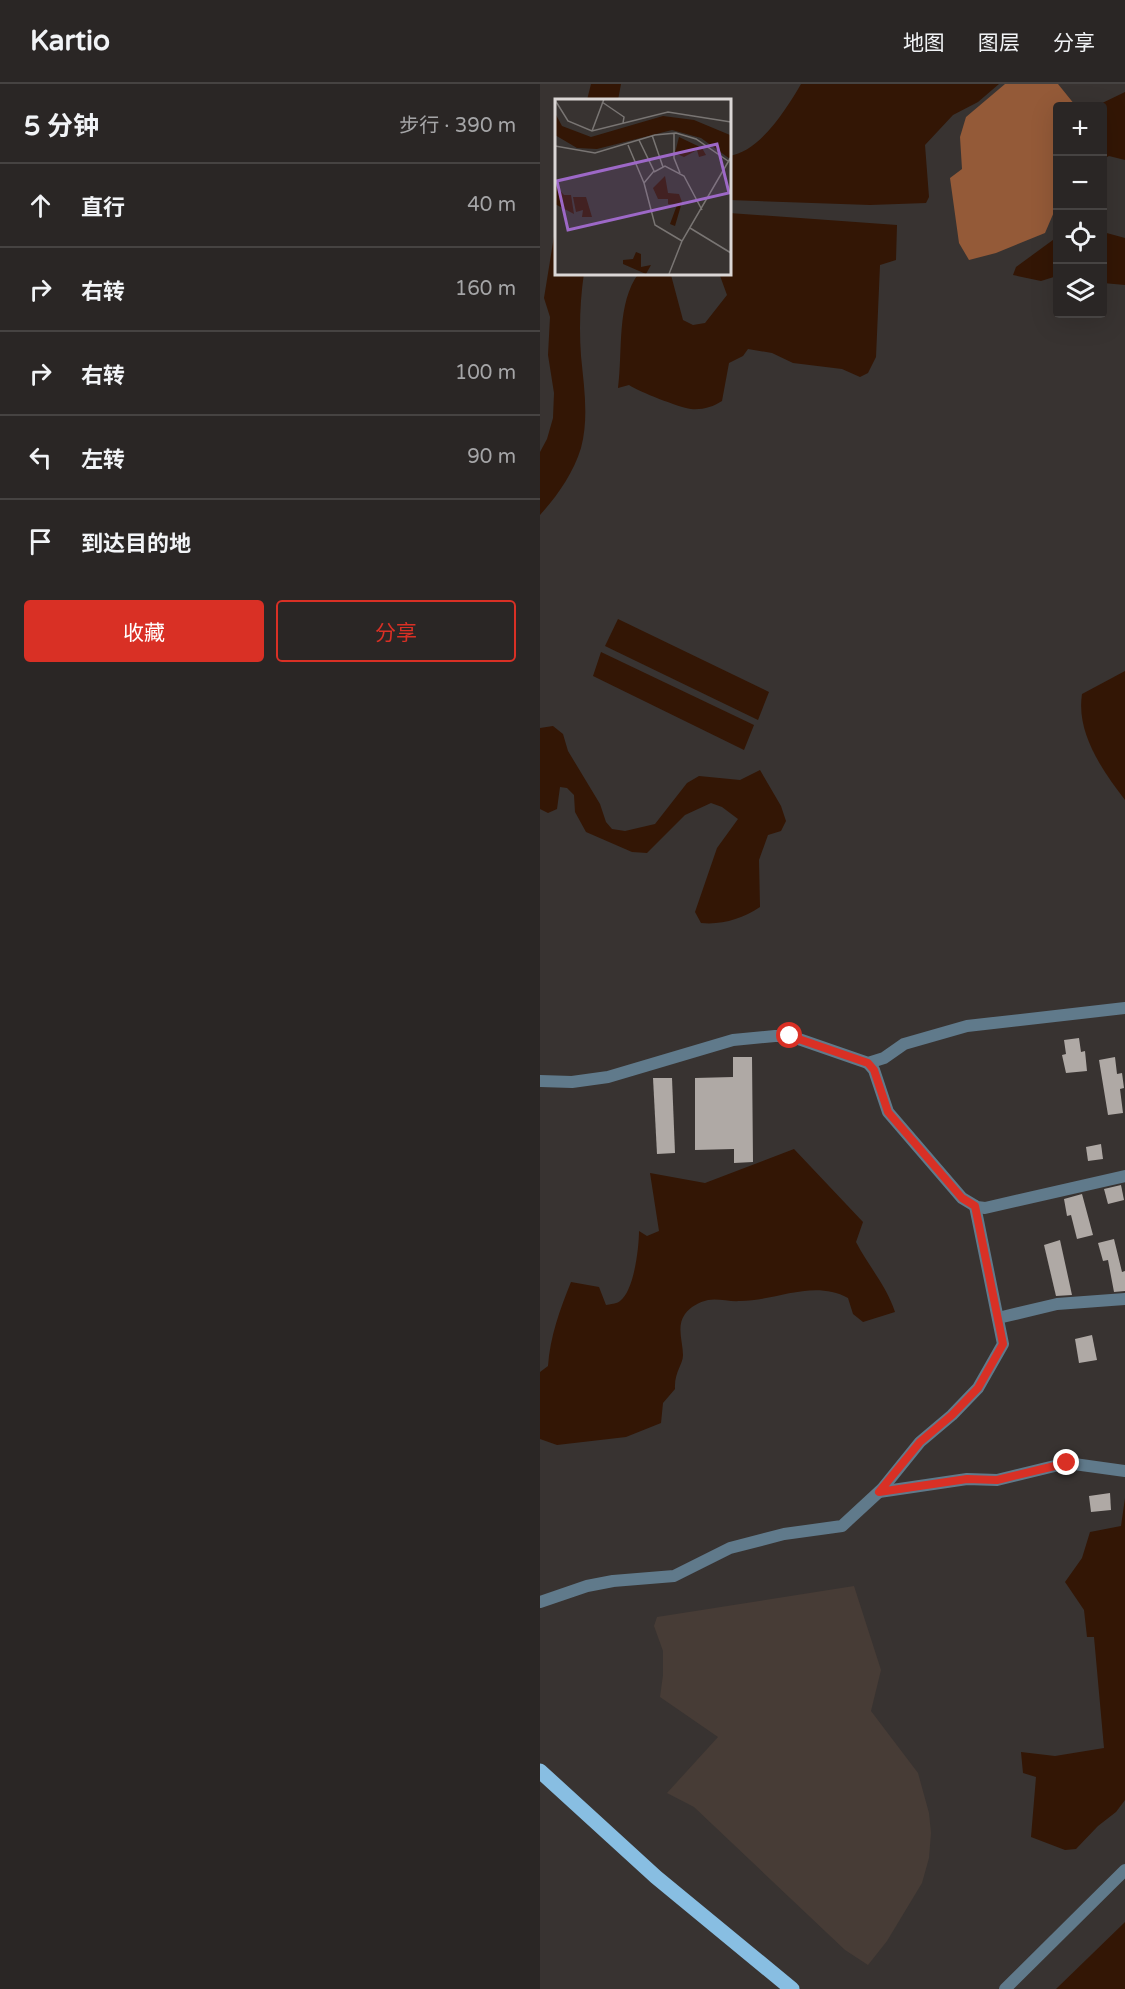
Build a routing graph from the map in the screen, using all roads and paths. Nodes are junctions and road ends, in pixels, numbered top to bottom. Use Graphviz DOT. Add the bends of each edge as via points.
graph roads {
  1 [pos="1125,1008"];
  2 [pos="868,1063"];
  3 [pos="540,1081"];
  4 [pos="1125,1176"];
  5 [pos="975,1206"];
  6 [pos="1125,1299"];
  7 [pos="998,1318"];
  8 [pos="1125,1472"];
  9 [pos="879,1492"];
  10 [pos="540,1602"];
  11 [pos="540,1771"];
  12 [pos="1125,1870"];
  13 [pos="792,1989"];
  14 [pos="1005,1989"];
  1 -- 2 [label="street" via="967,1026 904,1044 884,1058"];
  2 -- 3 [label="street" via="790,1036 775,1036 734,1040 608,1077"];
  2 -- 5 [label="street" via="888,1112 962,1198"];
  4 -- 5 [label="street" via="985,1208"];
  5 -- 7 [label="street"];
  6 -- 7 [label="street" via="1057,1304"];
  7 -- 9 [label="street" via="1003,1344 978,1388 920,1442"];
  8 -- 9 [label="street" via="1067,1463 997,1480 967,1479"];
  9 -- 10 [label="street" via="842,1526 784,1534 730,1548 674,1576 588,1586"];
  11 -- 13 [label="main road" via="656,1877"];
  12 -- 14 [label="street"];
}
